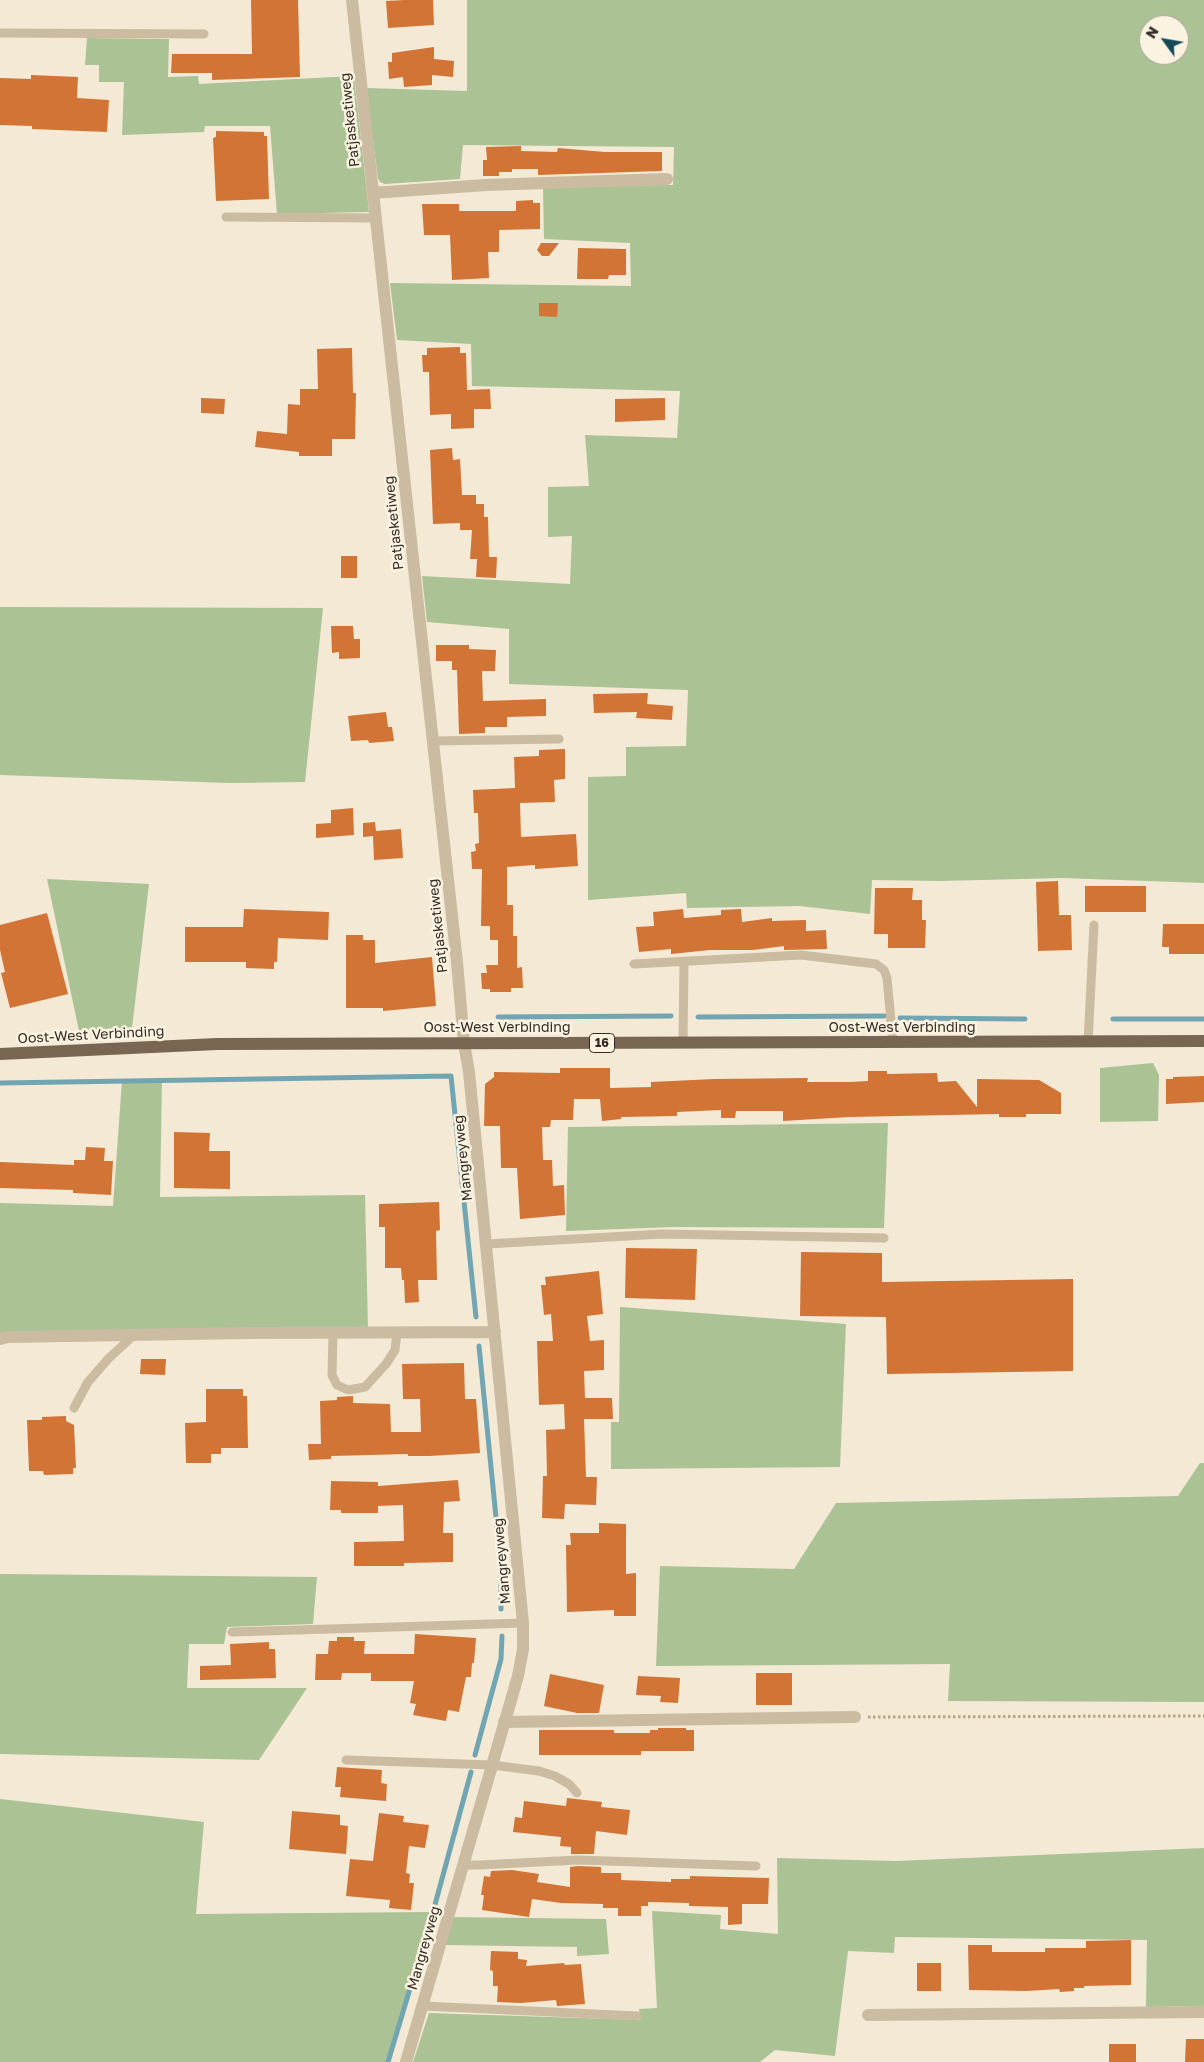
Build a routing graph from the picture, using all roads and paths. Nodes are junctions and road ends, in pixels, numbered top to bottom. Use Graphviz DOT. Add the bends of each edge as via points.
graph roads {
  1 [pos="352,0"];
  2 [pos="0,33"];
  3 [pos="204,34"];
  4 [pos="667,179"];
  5 [pos="372,193"];
  6 [pos="226,217"];
  7 [pos="375,218"];
  8 [pos="559,739"];
  9 [pos="433,741"];
  10 [pos="1094,925"];
  11 [pos="684,962"];
  12 [pos="634,964"];
  13 [pos="1088,1042"];
  14 [pos="1204,1042"];
  15 [pos="464,1043"];
  16 [pos="683,1043"];
  17 [pos="893,1043"];
  18 [pos="0,1054"];
  19 [pos="884,1238"];
  20 [pos="487,1244"];
  21 [pos="495,1332"];
  22 [pos="333,1333"];
  23 [pos="397,1333"];
  24 [pos="134,1336"];
  25 [pos="0,1339"];
  26 [pos="74,1408"];
  27 [pos="523,1623"];
  28 [pos="232,1632"];
  29 [pos="1204,1716"];
  30 [pos="855,1717"];
  31 [pos="504,1722"];
  32 [pos="346,1760"];
  33 [pos="492,1765"];
  34 [pos="577,1793"];
  35 [pos="463,1864"];
  36 [pos="756,1866"];
  37 [pos="423,2006"];
  38 [pos="1204,2012"];
  39 [pos="868,2015"];
  40 [pos="637,2016"];
  41 [pos="406,2062"];
  1 -- 5 [label="street, Patjasketiweg"];
  2 -- 3 [label="lane"];
  4 -- 5 [label="street" via="486,185"];
  5 -- 7 [label="street, Patjasketiweg"];
  6 -- 7 [label="lane"];
  7 -- 9 [label="street, Patjasketiweg"];
  8 -- 9 [label="lane"];
  9 -- 15 [label="street, Patjasketiweg"];
  10 -- 13 [label="lane"];
  11 -- 12 [label="lane"];
  11 -- 16 [label="lane"];
  11 -- 17 [label="lane" via="801,955 876,964 884,970 887,978"];
  13 -- 14 [label="main road, Oost-West Verbinding / 16"];
  13 -- 17 [label="main road, Oost-West Verbinding / 16"];
  15 -- 16 [label="main road, Oost-West Verbinding / 16"];
  15 -- 18 [label="main road, Oost-West Verbinding / 16" via="217,1044"];
  15 -- 20 [label="street, Mangreyweg"];
  16 -- 17 [label="main road, Oost-West Verbinding / 16"];
  19 -- 20 [label="lane" via="662,1234"];
  20 -- 21 [label="street, Mangreyweg"];
  21 -- 23 [label="street"];
  21 -- 27 [label="street, Mangreyweg"];
  22 -- 23 [label="street"];
  22 -- 23 [label="lane" via="332,1375 337,1385 348,1390 365,1387 374,1379 395,1350"];
  22 -- 24 [label="street"];
  24 -- 25 [label="street"];
  24 -- 26 [label="lane" via="88,1382"];
  27 -- 28 [label="lane"];
  27 -- 31 [label="street, Mangreyweg" via="523,1650"];
  29 -- 30 [label="path"];
  30 -- 31 [label="street"];
  31 -- 33 [label="street, Mangreyweg"];
  32 -- 33 [label="lane"];
  33 -- 34 [label="lane" via="555,1776"];
  33 -- 35 [label="street, Mangreyweg"];
  35 -- 36 [label="lane" via="578,1860"];
  35 -- 37 [label="street, Mangreyweg"];
  37 -- 40 [label="lane"];
  37 -- 41 [label="street, Mangreyweg"];
  38 -- 39 [label="street"];
}
